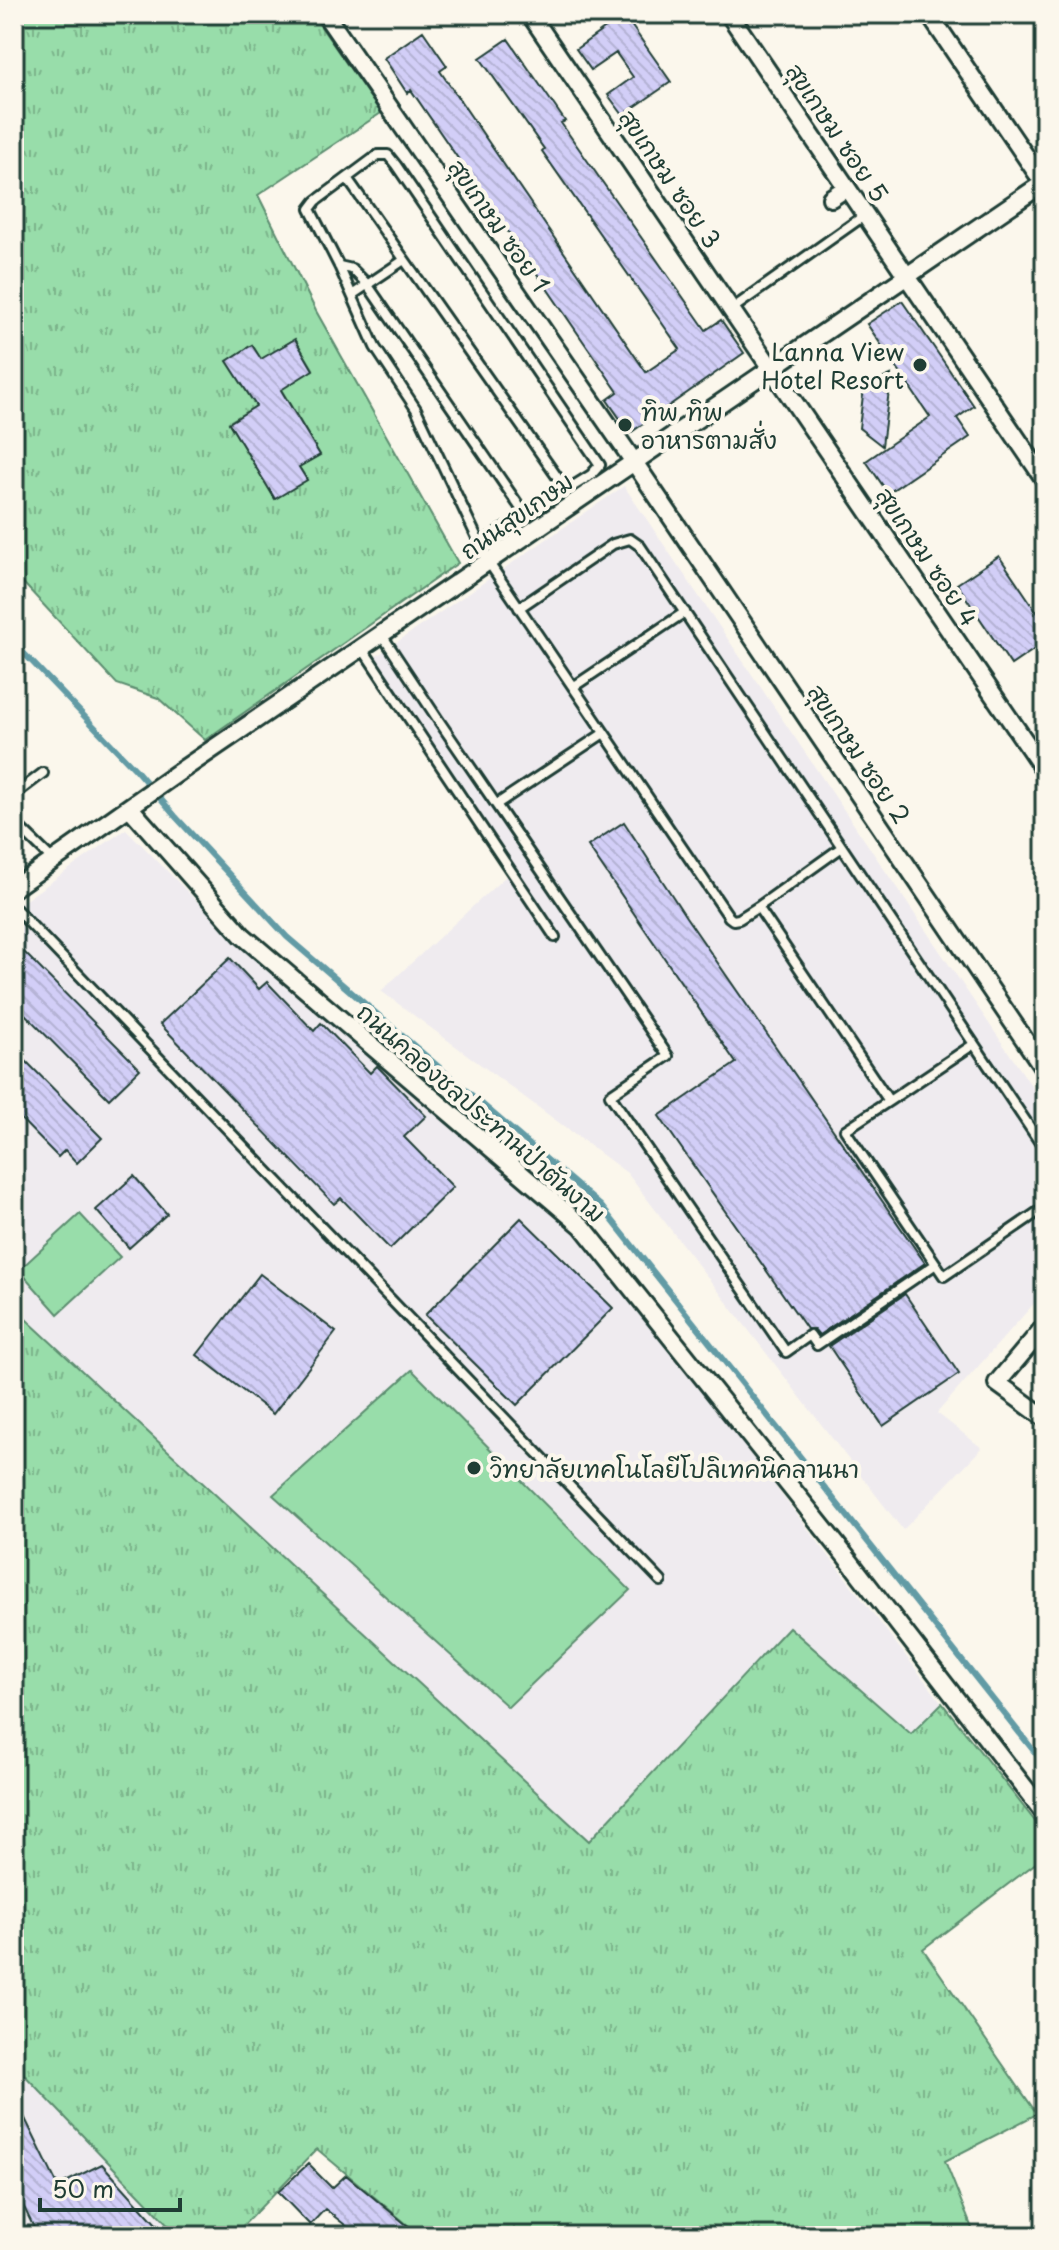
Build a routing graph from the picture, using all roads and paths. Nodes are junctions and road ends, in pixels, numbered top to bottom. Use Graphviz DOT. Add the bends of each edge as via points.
graph roads {
  1 [pos="325,14"];
  2 [pos="530,14"];
  3 [pos="729,14"];
  4 [pos="929,14"];
  5 [pos="347,178"];
  6 [pos="1045,183"];
  7 [pos="846,188"];
  8 [pos="831,198"];
  9 [pos="865,215"];
  10 [pos="404,260"];
  11 [pos="339,266"];
  12 [pos="906,277"];
  13 [pos="367,284"];
  14 [pos="352,295"];
  15 [pos="732,309"];
  16 [pos="772,368"];
  17 [pos="634,462"];
  18 [pos="1045,480"];
  19 [pos="567,491"];
  20 [pos="526,516"];
  21 [pos="480,544"];
  22 [pos="489,563"];
  23 [pos="519,608"];
  24 [pos="685,612"];
  25 [pos="382,635"];
  26 [pos="362,648"];
  27 [pos="573,687"];
  28 [pos="604,733"];
  29 [pos="1045,771"];
  30 [pos="43,773"];
  31 [pos="14,795"];
  32 [pos="497,804"];
  33 [pos="130,808"];
  34 [pos="14,822"];
  35 [pos="842,847"];
  36 [pos="53,861"];
  37 [pos="14,888"];
  38 [pos="14,907"];
  39 [pos="758,907"];
  40 [pos="555,937"];
  41 [pos="974,1044"];
  42 [pos="1045,1070"];
  43 [pos="889,1101"];
  44 [pos="1045,1150"];
  45 [pos="1045,1207"];
  46 [pos="936,1264"];
  47 [pos="1045,1326"];
  48 [pos="1045,1418"];
  49 [pos="661,1581"];
  50 [pos="1045,1814"];
  1 -- 17 [label="street, สุขเกษม ซอย 1"];
  2 -- 15 [label="street, สุขเกษม ซอย 3"];
  3 -- 7 [label="street, สุขเกษม ซอย 5"];
  4 -- 6 [label="street"];
  5 -- 10 [label="lane"];
  5 -- 11 [label="lane" via="310,209"];
  5 -- 19 [label="lane" via="378,155 388,155 396,165 600,465"];
  6 -- 12 [label="street, ถนนสุขเกษม"];
  7 -- 8 [label="street"];
  7 -- 9 [label="street, สุขเกษม ซอย 5"];
  9 -- 12 [label="street, สุขเกษม ซอย 5"];
  9 -- 15 [label="lane"];
  10 -- 13 [label="lane"];
  10 -- 19 [label="lane"];
  11 -- 13 [label="lane" via="352,269"];
  11 -- 14 [label="lane"];
  12 -- 16 [label="street, ถนนสุขเกษม"];
  12 -- 18 [label="street, สุขเกษม ซอย 5"];
  13 -- 14 [label="lane"];
  13 -- 20 [label="lane"];
  14 -- 21 [label="lane" via="375,347 416,409"];
  15 -- 16 [label="street, สุขเกษม ซอย 3"];
  16 -- 17 [label="street, ถนนสุขเกษม"];
  16 -- 29 [label="street, สุขเกษม ซอย 4"];
  17 -- 22 [label="street, ถนนสุขเกษม"];
  17 -- 42 [label="street, สุขเกษม ซอย 2"];
  19 -- 20 [label="lane"];
  20 -- 21 [label="lane"];
  21 -- 22 [label="lane"];
  22 -- 23 [label="lane"];
  22 -- 25 [label="street, ถนนสุขเกษม"];
  23 -- 24 [label="lane" via="613,544 630,539"];
  23 -- 27 [label="lane"];
  24 -- 27 [label="lane"];
  24 -- 35 [label="lane"];
  25 -- 26 [label="street, ถนนสุขเกษม"];
  25 -- 32 [label="lane"];
  26 -- 33 [label="street, ถนนสุขเกษม"];
  26 -- 40 [label="lane"];
  27 -- 28 [label="lane"];
  28 -- 32 [label="lane"];
  28 -- 39 [label="lane" via="729,917 739,919"];
  30 -- 31 [label="lane"];
  32 -- 46 [label="lane" via="668,1056 610,1095 786,1352 810,1335 817,1345"];
  33 -- 36 [label="street, ถนนสุขเกษม"];
  33 -- 50 [label="street, ถนนคลองชลประทานป่าตันงาม" via="242,935 582,1226"];
  34 -- 36 [label="lane"];
  35 -- 39 [label="lane"];
  35 -- 41 [label="lane"];
  36 -- 37 [label="street, ถนนสุขเกษม"];
  38 -- 49 [label="lane"];
  39 -- 43 [label="lane"];
  41 -- 43 [label="lane"];
  41 -- 44 [label="lane"];
  43 -- 46 [label="lane" via="845,1130"];
  45 -- 46 [label="lane" via="944,1276"];
  47 -- 48 [label="street" via="997,1383"];
}
